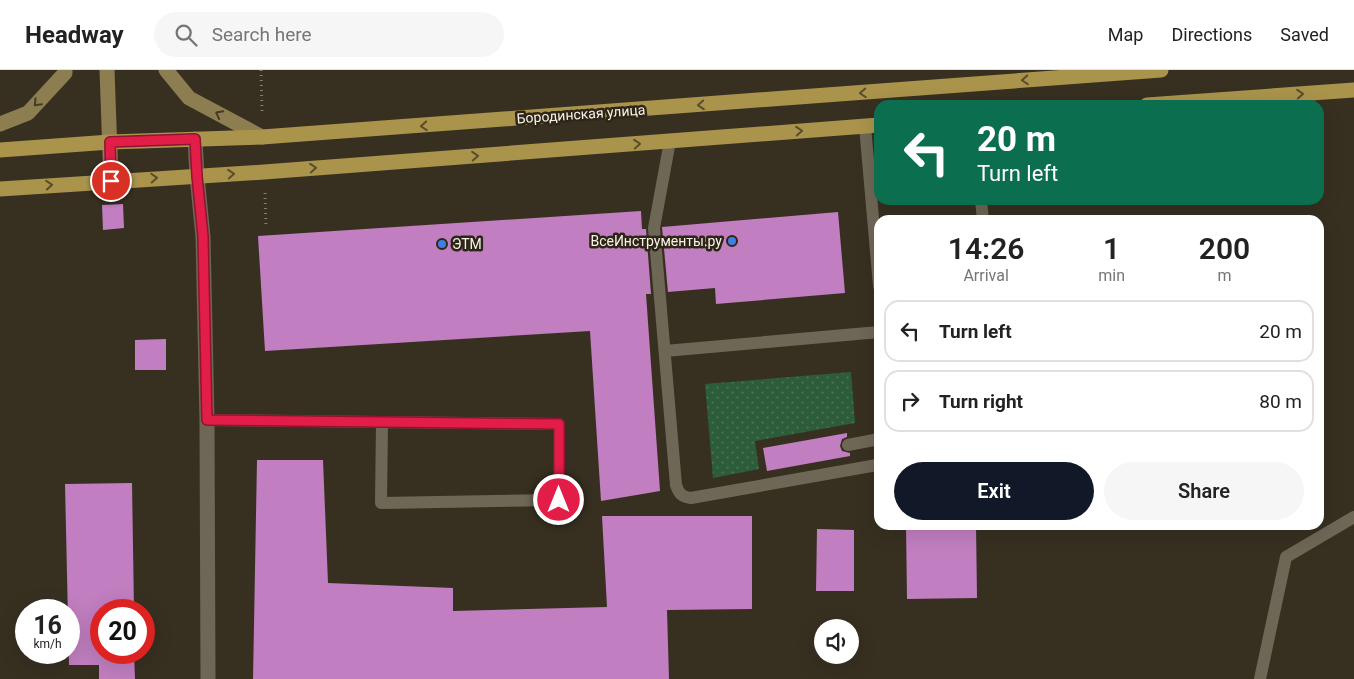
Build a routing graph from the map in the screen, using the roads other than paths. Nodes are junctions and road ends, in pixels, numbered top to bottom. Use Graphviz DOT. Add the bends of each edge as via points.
graph roads {
  1 [pos="65,70"];
  2 [pos="107,70"];
  3 [pos="166,70"];
  4 [pos="1161,70"];
  5 [pos="1354,90"];
  6 [pos="1216,100"];
  7 [pos="0,124"];
  8 [pos="872,126"];
  9 [pos="262,137"];
  10 [pos="195,139"];
  11 [pos="670,141"];
  12 [pos="110,142"];
  13 [pos="0,150"];
  14 [pos="874,172"];
  15 [pos="197,176"];
  16 [pos="111,181"];
  17 [pos="0,189"];
  18 [pos="874,332"];
  19 [pos="665,351"];
  20 [pos="207,420"];
  21 [pos="382,422"];
  22 [pos="874,440"];
  23 [pos="848,445"];
  24 [pos="874,464"];
  25 [pos="1354,517"];
  26 [pos="208,679"];
  27 [pos="1260,679"];
  1 -- 7 [label="street, one-way" via="28,113"];
  2 -- 12 [label="street"];
  9 -- 3 [label="street, one-way" via="189,98"];
  4 -- 9 [label="main road, Бородинская улица, one-way"];
  6 -- 5 [label="main road, one-way"];
  11 -- 8 [label="main road, one-way"];
  8 -- 14 [label="lane"];
  9 -- 10 [label="main road, Бородинская улица"];
  10 -- 12 [label="main road, Бородинская улица"];
  10 -- 15 [label="street"];
  15 -- 11 [label="main road, one-way"];
  11 -- 19 [label="lane" via="654,228"];
  12 -- 13 [label="main road, Бородинская улица"];
  12 -- 16 [label="street"];
  16 -- 15 [label="main road, one-way"];
  15 -- 20 [label="street" via="203,236"];
  17 -- 16 [label="main road, one-way"];
  18 -- 19 [label="lane"];
  19 -- 24 [label="lane" via="676,485 685,497"];
  20 -- 21 [label="lane"];
  20 -- 26 [label="street"];
  21 -- 21 [label="lane" via="559,424 559,500 381,503"];
  22 -- 23 [label="lane"];
  25 -- 27 [label="lane" via="1286,557"];
}
